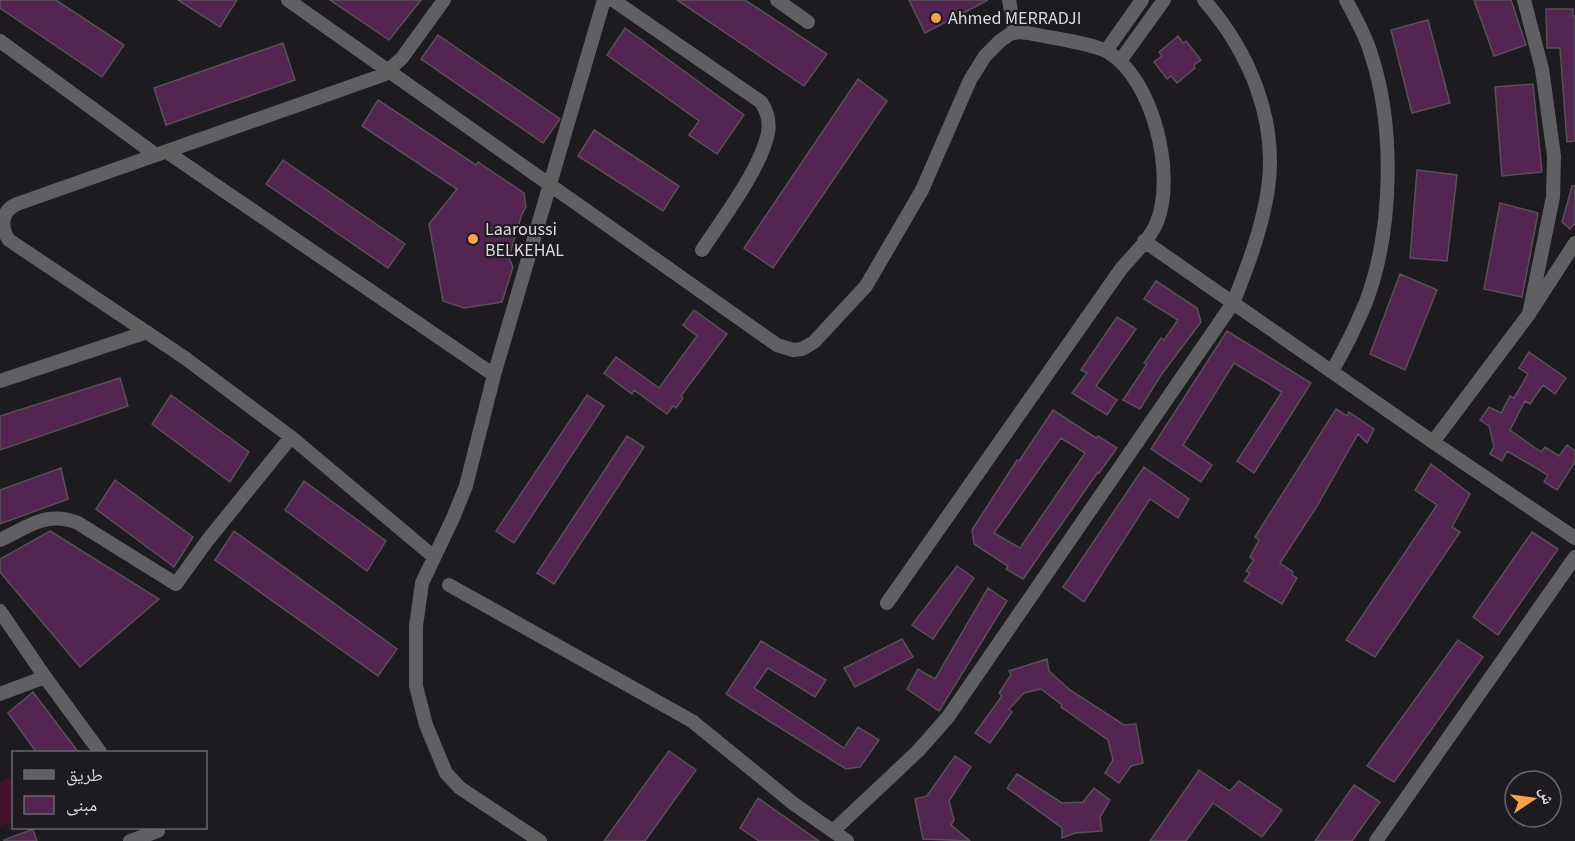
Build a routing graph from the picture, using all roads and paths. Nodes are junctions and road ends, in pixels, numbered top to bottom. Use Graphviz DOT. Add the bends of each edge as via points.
graph roads {
  1 [pos="288,0"];
  2 [pos="444,0"];
  3 [pos="604,0"];
  4 [pos="613,0"];
  5 [pos="777,0"];
  6 [pos="1009,0"];
  7 [pos="1142,0"];
  8 [pos="1164,0"];
  9 [pos="1204,0"];
  10 [pos="1346,0"];
  11 [pos="1524,0"];
  12 [pos="808,22"];
  13 [pos="1015,33"];
  14 [pos="0,41"];
  15 [pos="1106,51"];
  16 [pos="1120,61"];
  17 [pos="390,70"];
  18 [pos="161,154"];
  19 [pos="550,186"];
  20 [pos="1144,240"];
  21 [pos="1575,243"];
  22 [pos="702,250"];
  23 [pos="1233,303"];
  24 [pos="1529,314"];
  25 [pos="147,332"];
  26 [pos="1332,371"];
  27 [pos="494,375"];
  28 [pos="0,381"];
  29 [pos="291,437"];
  30 [pos="1433,442"];
  31 [pos="1575,538"];
  32 [pos="0,540"];
  33 [pos="434,557"];
  34 [pos="1575,557"];
  35 [pos="449,585"];
  36 [pos="886,603"];
  37 [pos="0,611"];
  38 [pos="45,677"];
  39 [pos="0,694"];
  40 [pos="99,751"];
  41 [pos="833,831"];
  42 [pos="159,833"];
  43 [pos="130,841"];
  44 [pos="540,841"];
  45 [pos="847,841"];
  46 [pos="1376,841"];
  1 -- 17 [label="street"];
  2 -- 17 [label="street"];
  3 -- 19 [label="street"];
  4 -- 22 [label="street" via="761,102 766,110 768,131 763,149"];
  5 -- 12 [label="street"];
  6 -- 13 [label="street"];
  7 -- 15 [label="street"];
  8 -- 16 [label="street"];
  9 -- 23 [label="street" via="1244,56 1267,121 1268,188 1250,259"];
  10 -- 26 [label="street" via="1371,53 1389,151 1380,252 1367,300"];
  11 -- 24 [label="street" via="1542,69 1554,156 1553,197"];
  13 -- 15 [label="street"];
  13 -- 19 [label="street" via="985,56 970,80 922,190 866,286 814,342 802,349 777,345"];
  14 -- 18 [label="street"];
  15 -- 16 [label="street"];
  16 -- 20 [label="street" via="1138,84 1162,153 1162,200 1157,221"];
  17 -- 18 [label="street"];
  17 -- 19 [label="street"];
  18 -- 25 [label="street" via="12,206 4,214 2,225 9,240"];
  18 -- 27 [label="street"];
  19 -- 27 [label="street"];
  20 -- 23 [label="street"];
  20 -- 36 [label="street"];
  21 -- 24 [label="street"];
  23 -- 26 [label="street"];
  23 -- 41 [label="street" via="948,717 918,751"];
  24 -- 30 [label="street"];
  25 -- 28 [label="street"];
  25 -- 29 [label="street"];
  26 -- 30 [label="street"];
  27 -- 33 [label="street" via="466,486"];
  29 -- 32 [label="street" via="176,584 66,518 42,520"];
  29 -- 33 [label="street"];
  30 -- 31 [label="street"];
  33 -- 44 [label="street" via="422,583 416,626 416,686 426,725 446,773 460,788"];
  34 -- 46 [label="street"];
  35 -- 41 [label="street" via="692,721"];
  37 -- 38 [label="street"];
  38 -- 39 [label="street"];
  38 -- 40 [label="street"];
  41 -- 45 [label="street"];
  42 -- 43 [label="street"];
}
